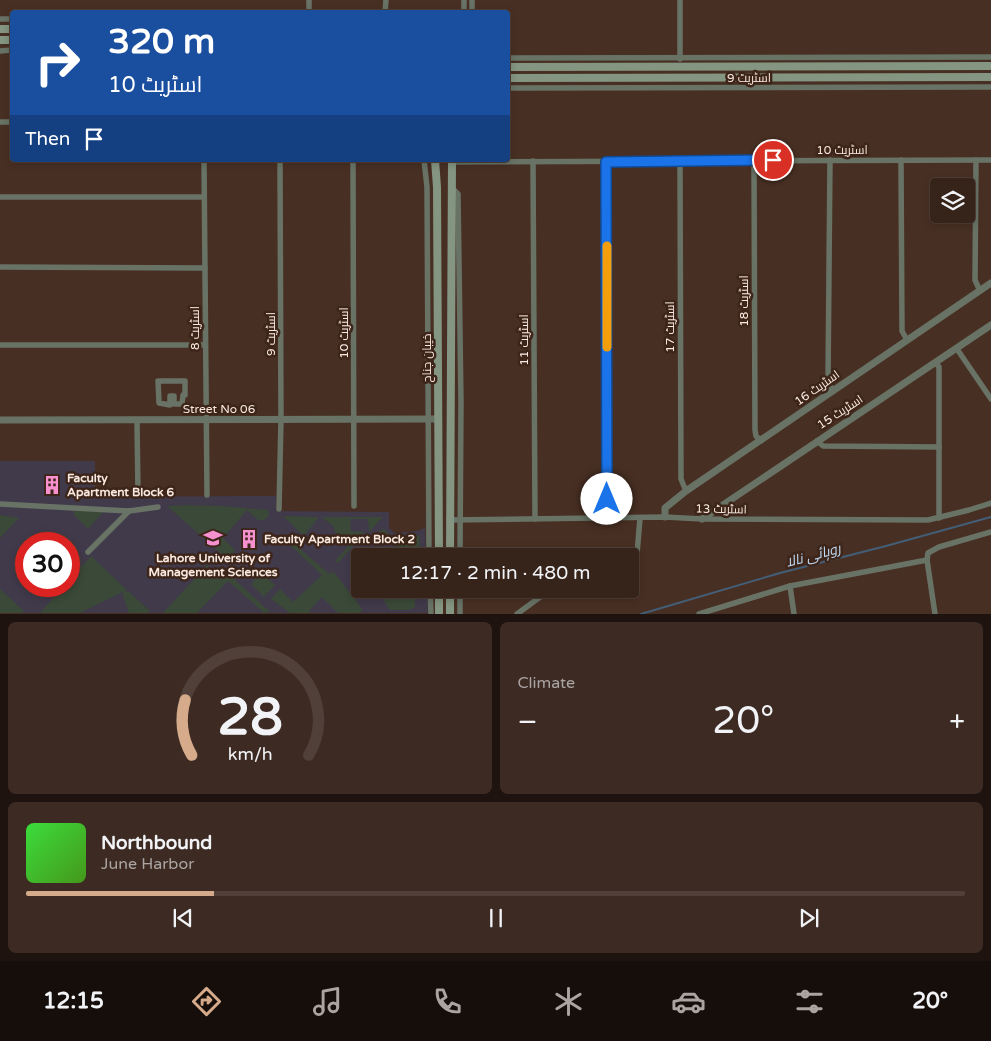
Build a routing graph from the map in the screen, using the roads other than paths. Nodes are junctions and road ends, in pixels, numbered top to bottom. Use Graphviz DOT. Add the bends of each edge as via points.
graph roads {
  1 [pos="680,0"];
  2 [pos="680,57"];
  3 [pos="510,58"];
  4 [pos="991,58"];
  5 [pos="680,66"];
  6 [pos="991,66"];
  7 [pos="510,67"];
  8 [pos="991,77"];
  9 [pos="510,78"];
  10 [pos="991,87"];
  11 [pos="510,88"];
  12 [pos="754,160"];
  13 [pos="830,160"];
  14 [pos="901,160"];
  15 [pos="976,160"];
  16 [pos="991,160"];
  17 [pos="510,161"];
  18 [pos="533,161"];
  19 [pos="680,161"];
  20 [pos="204,162"];
  21 [pos="280,162"];
  22 [pos="354,162"];
  23 [pos="424,162"];
  24 [pos="436,162"];
  25 [pos="452,162"];
  26 [pos="606,162"];
  27 [pos="427,187"];
  28 [pos="437,188"];
  29 [pos="452,188"];
  30 [pos="0,197"];
  31 [pos="204,197"];
  32 [pos="0,267"];
  33 [pos="205,268"];
  34 [pos="991,283"];
  35 [pos="980,291"];
  36 [pos="991,325"];
  37 [pos="907,340"];
  38 [pos="206,344"];
  39 [pos="0,345"];
  40 [pos="957,349"];
  41 [pos="936,363"];
  42 [pos="833,391"];
  43 [pos="991,399"];
  44 [pos="450,402"];
  45 [pos="461,402"];
  46 [pos="182,404"];
  47 [pos="428,419"];
  48 [pos="438,419"];
  49 [pos="0,420"];
  50 [pos="137,420"];
  51 [pos="206,420"];
  52 [pos="281,420"];
  53 [pos="354,420"];
  54 [pos="761,441"];
  55 [pos="817,441"];
  56 [pos="939,447"];
  57 [pos="686,491"];
  58 [pos="138,494"];
  59 [pos="207,495"];
  60 [pos="991,502"];
  61 [pos="0,504"];
  62 [pos="354,506"];
  63 [pos="158,507"];
  64 [pos="280,509"];
  65 [pos="129,511"];
  66 [pos="665,517"];
  67 [pos="640,518"];
  68 [pos="940,518"];
  69 [pos="460,519"];
  70 [pos="535,519"];
  71 [pos="607,519"];
  72 [pos="702,519"];
  73 [pos="449,520"];
  74 [pos="991,532"];
  75 [pos="429,548"];
  76 [pos="439,548"];
  77 [pos="450,548"];
  78 [pos="460,548"];
  79 [pos="638,548"];
  80 [pos="88,552"];
  81 [pos="926,560"];
  82 [pos="790,586"];
  83 [pos="430,598"];
  84 [pos="439,598"];
  85 [pos="450,598"];
  86 [pos="460,598"];
  87 [pos="539,598"];
  88 [pos="431,614"];
  89 [pos="439,614"];
  90 [pos="450,614"];
  91 [pos="460,614"];
  92 [pos="517,614"];
  93 [pos="699,614"];
  94 [pos="794,614"];
  95 [pos="936,614"];
  1 -- 2 [label="street"];
  2 -- 3 [label="street"];
  2 -- 4 [label="street"];
  2 -- 5 [label="street"];
  5 -- 6 [label="main road"];
  5 -- 7 [label="main road"];
  8 -- 9 [label="main road"];
  10 -- 11 [label="street, اسٹریٹ 9"];
  12 -- 13 [label="street, اسٹریٹ 10"];
  12 -- 19 [label="street, اسٹریٹ 10"];
  12 -- 54 [label="street, اسٹریٹ 18" via="754,430"];
  13 -- 14 [label="street, اسٹریٹ 10"];
  13 -- 42 [label="street" via="828,382"];
  14 -- 15 [label="street, اسٹریٹ 10"];
  14 -- 37 [label="street" via="902,331"];
  15 -- 16 [label="street, اسٹریٹ 10"];
  15 -- 35 [label="street" via="975,280"];
  17 -- 18 [label="street, اسٹریٹ 10"];
  18 -- 26 [label="street, اسٹریٹ 10"];
  18 -- 70 [label="street, اسٹریٹ 11"];
  19 -- 26 [label="street, اسٹریٹ 10"];
  19 -- 57 [label="street, اسٹریٹ 17" via="681,479"];
  20 -- 31 [label="street, اسٹریٹ 8"];
  21 -- 52 [label="street, اسٹریٹ 9"];
  22 -- 53 [label="street, اسٹریٹ 10"];
  23 -- 27 [label="street"];
  24 -- 28 [label="main road, خیبان جناح"];
  25 -- 29 [label="main road, خیبان جناح"];
  26 -- 71 [label="street"];
  27 -- 28 [label="street"];
  27 -- 47 [label="street"];
  28 -- 48 [label="main road, خیبان جناح"];
  29 -- 44 [label="main road, خیبان جناح"];
  29 -- 45 [label="street" via="458,194"];
  30 -- 31 [label="street"];
  31 -- 33 [label="street, اسٹریٹ 8"];
  32 -- 33 [label="street"];
  33 -- 38 [label="street, اسٹریٹ 8"];
  34 -- 35 [label="street, اسٹریٹ 16"];
  35 -- 37 [label="street, اسٹریٹ 16"];
  36 -- 40 [label="street, اسٹریٹ 15"];
  37 -- 42 [label="street, اسٹریٹ 16"];
  38 -- 39 [label="street"];
  38 -- 51 [label="street, اسٹریٹ 8"];
  40 -- 41 [label="street, اسٹریٹ 15"];
  40 -- 43 [label="street"];
  41 -- 55 [label="street, اسٹریٹ 15"];
  41 -- 56 [label="street" via="939,368"];
  42 -- 54 [label="street, اسٹریٹ 16"];
  44 -- 45 [label="street"];
  44 -- 73 [label="main road, خیبان جناح"];
  45 -- 69 [label="street"];
  46 -- 46 [label="street" via="174,404 174,396 170,396 170,405 159,403 158,381 184,381"];
  47 -- 48 [label="street, Street No 06"];
  47 -- 53 [label="street, Street No 06"];
  47 -- 75 [label="street"];
  48 -- 76 [label="main road, خیبان جناح"];
  49 -- 50 [label="street, Street No 06"];
  50 -- 51 [label="street, Street No 06"];
  50 -- 58 [label="street"];
  51 -- 52 [label="street, Street No 06"];
  51 -- 59 [label="street, اسٹریٹ 8"];
  52 -- 53 [label="street, Street No 06"];
  52 -- 64 [label="street, اسٹریٹ 9"];
  53 -- 62 [label="street, اسٹریٹ 10"];
  54 -- 57 [label="street, اسٹریٹ 16"];
  55 -- 56 [label="street" via="823,446"];
  55 -- 72 [label="street, اسٹریٹ 15"];
  56 -- 68 [label="street"];
  57 -- 66 [label="street, اسٹریٹ 16" via="665,508"];
  60 -- 68 [label="street, اسٹریٹ 13"];
  61 -- 65 [label="street"];
  63 -- 65 [label="street"];
  65 -- 80 [label="street"];
  66 -- 67 [label="street, اسٹریٹ 13"];
  66 -- 72 [label="street, اسٹریٹ 13"];
  67 -- 71 [label="street, اسٹریٹ 13"];
  67 -- 79 [label="street"];
  68 -- 72 [label="street, اسٹریٹ 13"];
  69 -- 70 [label="street, اسٹریٹ 13"];
  69 -- 73 [label="street, اسٹریٹ 13"];
  69 -- 78 [label="street"];
  70 -- 71 [label="street, اسٹریٹ 13"];
  73 -- 77 [label="main road, خیبان جناح"];
  74 -- 81 [label="street" via="939,547 928,553"];
  81 -- 82 [label="street"];
  81 -- 95 [label="street"];
  82 -- 93 [label="street"];
  82 -- 94 [label="street"];
  83 -- 88 [label="street"];
  84 -- 89 [label="main road"];
  85 -- 90 [label="main road"];
  86 -- 91 [label="street"];
  87 -- 92 [label="street"];
}
